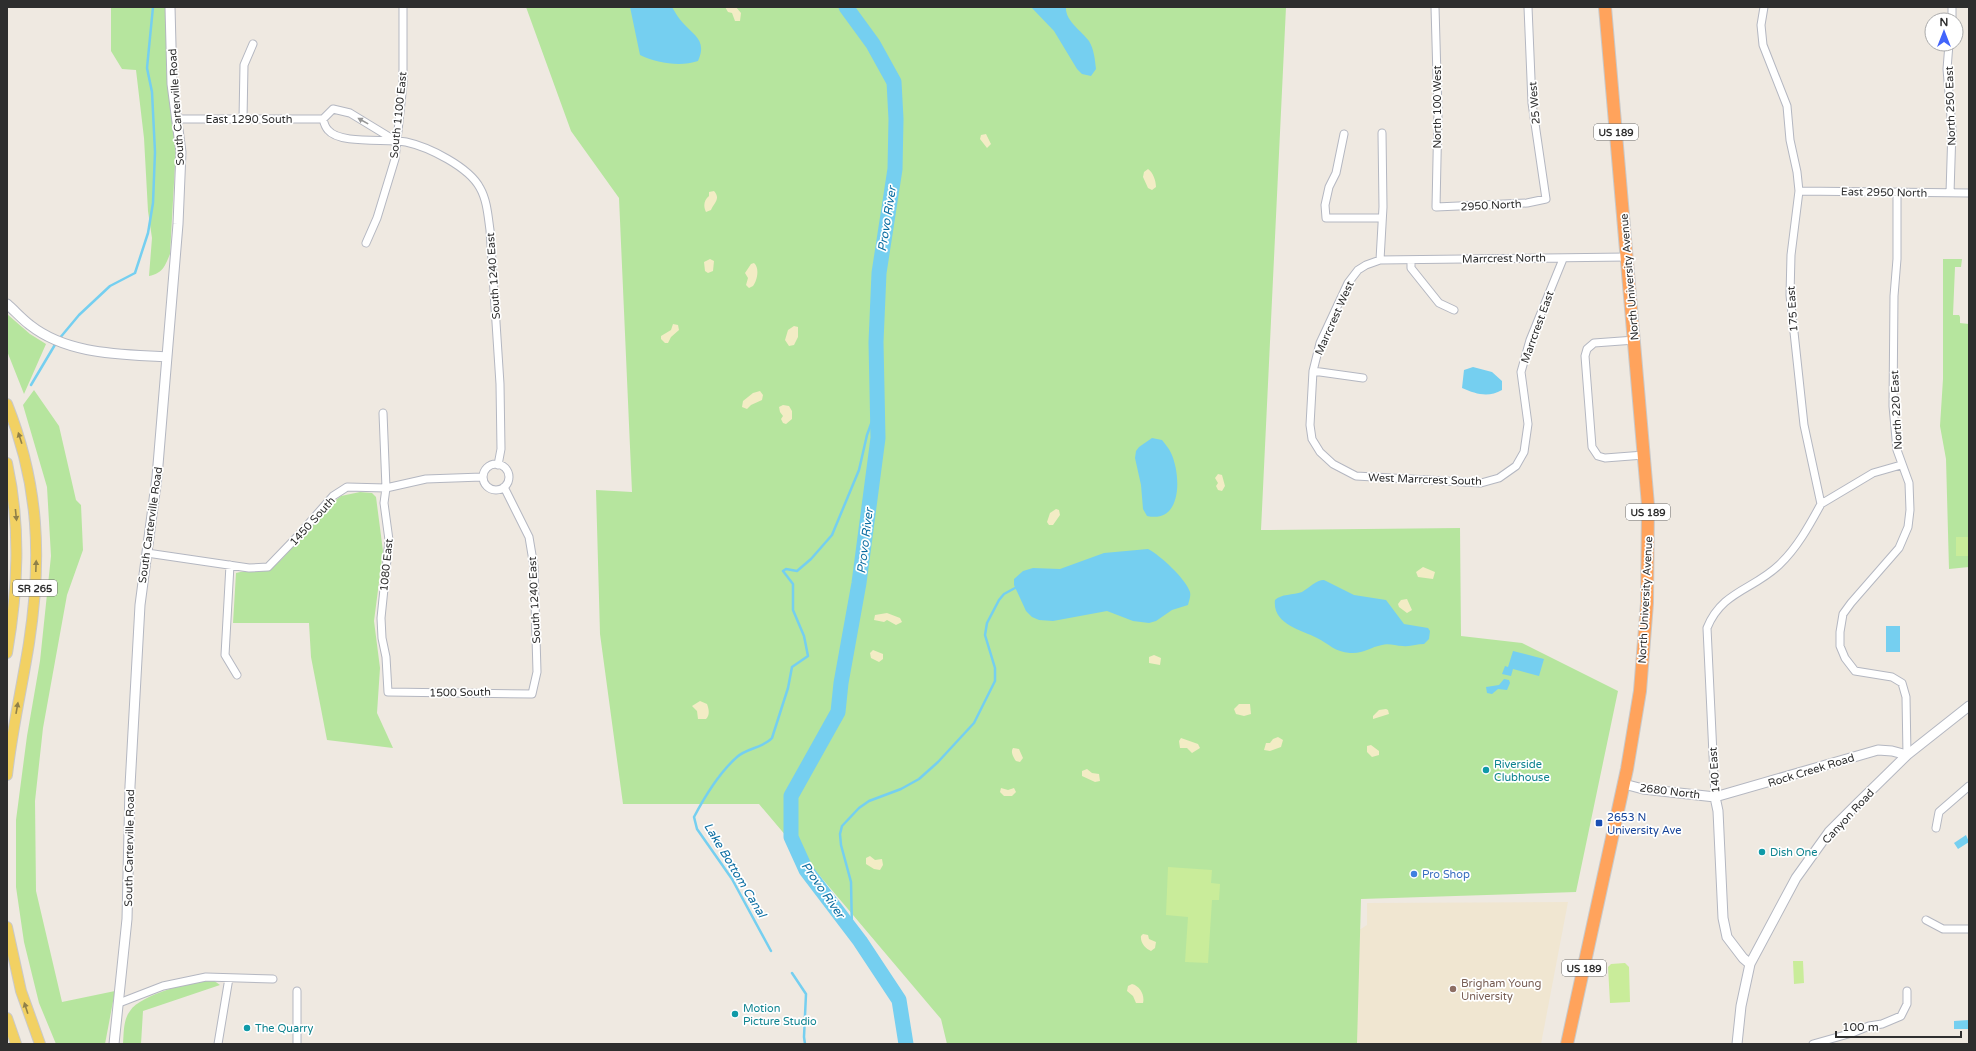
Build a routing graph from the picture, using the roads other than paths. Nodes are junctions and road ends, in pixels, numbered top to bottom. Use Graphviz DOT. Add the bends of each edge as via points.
graph roads {
  1 [pos="170,7"];
  2 [pos="403,7"];
  3 [pos="1436,7"];
  4 [pos="1528,7"];
  5 [pos="1605,7"];
  6 [pos="1764,7"];
  7 [pos="253,44"];
  8 [pos="1948,52"];
  9 [pos="176,118"];
  10 [pos="243,118"];
  11 [pos="322,120"];
  12 [pos="1382,133"];
  13 [pos="1344,134"];
  14 [pos="396,141"];
  15 [pos="1799,191"];
  16 [pos="1897,192"];
  17 [pos="1950,193"];
  18 [pos="1969,193"];
  19 [pos="1546,199"];
  20 [pos="1436,207"];
  21 [pos="1381,218"];
  22 [pos="366,243"];
  23 [pos="1627,257"];
  24 [pos="1563,259"];
  25 [pos="1380,260"];
  26 [pos="1411,260"];
  27 [pos="7,304"];
  28 [pos="1454,310"];
  29 [pos="1635,340"];
  30 [pos="167,357"];
  31 [pos="1313,370"];
  32 [pos="1363,378"];
  33 [pos="7,404"];
  34 [pos="383,413"];
  35 [pos="1644,455"];
  36 [pos="7,463"];
  37 [pos="1333,464"];
  38 [pos="498,465"];
  39 [pos="1901,465"];
  40 [pos="1516,466"];
  41 [pos="482,477"];
  42 [pos="504,487"];
  43 [pos="386,488"];
  44 [pos="1820,504"];
  45 [pos="147,553"];
  46 [pos="230,565"];
  47 [pos="7,653"];
  48 [pos="237,675"];
  49 [pos="388,692"];
  50 [pos="532,694"];
  51 [pos="1969,706"];
  52 [pos="1907,755"];
  53 [pos="7,775"];
  54 [pos="1624,784"];
  55 [pos="1969,786"];
  56 [pos="1716,797"];
  57 [pos="1936,828"];
  58 [pos="1926,920"];
  59 [pos="7,927"];
  60 [pos="1969,929"];
  61 [pos="1750,964"];
  62 [pos="229,978"];
  63 [pos="273,979"];
  64 [pos="297,991"];
  65 [pos="1907,991"];
  66 [pos="119,1003"];
  67 [pos="7,1018"];
  68 [pos="16,1044"];
  69 [pos="40,1044"];
  70 [pos="114,1044"];
  71 [pos="218,1044"];
  72 [pos="297,1044"];
  73 [pos="1567,1044"];
  74 [pos="1737,1044"];
  75 [pos="1813,1044"];
  1 -- 9 [label="street, South Carterville Road" via="172,84"];
  2 -- 14 [label="street, South 1100 East" via="403,84"];
  3 -- 20 [label="street, North 100 West"];
  4 -- 19 [label="street, 25 West" via="1532,103"];
  5 -- 23 [label="highway, North University Avenue / US 189"];
  6 -- 15 [label="street, 175 East" via="1763,45 1787,106"];
  7 -- 10 [label="street" via="244,65"];
  8 -- 17 [label="street, North 250 East" via="1947,69 1952,129"];
  9 -- 10 [label="street, East 1290 South"];
  9 -- 30 [label="street, South Carterville Road" via="181,152"];
  10 -- 11 [label="street, East 1290 South"];
  11 -- 14 [label="street" via="329,131 342,137"];
  14 -- 11 [label="street, one-way" via="350,113 333,109"];
  12 -- 21 [label="street"];
  13 -- 21 [label="street" via="1336,173 1329,187 1325,205 1326,218"];
  14 -- 22 [label="street, South 1100 East" via="395,159 377,218"];
  14 -- 38 [label="street, South 1240 East" via="406,142 456,163 480,188 487,206 500,384 501,449"];
  15 -- 16 [label="street, East 2950 North"];
  15 -- 44 [label="street, 175 East" via="1791,255 1790,295 1804,425"];
  16 -- 17 [label="street, East 2950 North"];
  16 -- 39 [label="street, North 220 East" via="1893,406"];
  17 -- 18 [label="street, East 2950 North"];
  19 -- 20 [label="street, 2950 North" via="1527,203"];
  21 -- 25 [label="street"];
  23 -- 24 [label="street, Marrcrest North"];
  23 -- 29 [label="highway, North University Avenue / US 189"];
  24 -- 26 [label="street, Marrcrest North" via="1541,257"];
  24 -- 40 [label="street, Marrcrest East" via="1530,340 1521,372 1528,424 1524,452"];
  25 -- 26 [label="street, Marrcrest North"];
  25 -- 31 [label="street, Marrcrest West" via="1358,270 1348,283 1320,343"];
  26 -- 28 [label="street" via="1411,268 1439,303"];
  27 -- 30 [label="street" via="30,326 71,345 103,353"];
  29 -- 35 [label="highway, North University Avenue / US 189"];
  29 -- 35 [label="street" via="1594,343 1587,349 1585,356 1592,447 1598,456 1606,458"];
  30 -- 45 [label="street, South Carterville Road" via="157,477"];
  31 -- 32 [label="street"];
  31 -- 37 [label="street, Marrcrest West" via="1310,426 1312,439 1320,452"];
  53 -- 33 [label="main road, SR 265, one-way" via="32,621 37,554 31,480 22,444"];
  34 -- 43 [label="street, 1080 East"];
  35 -- 54 [label="highway, North University Avenue / US 189" via="1648,528 1646,634 1639,698"];
  36 -- 47 [label="main road, SR 265, one-way" via="14,496 17,545 15,601"];
  37 -- 40 [label="street, West Marrcrest South" via="1356,476 1481,483 1499,478"];
  38 -- 41 [label="street" via="490,465"];
  38 -- 42 [label="street" via="508,472 508,482"];
  39 -- 44 [label="street" via="1873,473"];
  39 -- 52 [label="street, North 220 East" via="1909,483 1908,527 1898,548 1844,614 1840,646 1854,671 1892,678 1902,683 1906,697"];
  41 -- 42 [label="street" via="490,489"];
  41 -- 43 [label="street, 1450 South" via="426,479"];
  42 -- 50 [label="street, South 1240 East" via="529,537 534,566 537,672"];
  43 -- 46 [label="street, 1450 South" via="347,488 332,496 268,566 249,568"];
  43 -- 49 [label="street, 1080 East" via="384,503 390,540 381,618"];
  44 -- 56 [label="street, 140 East" via="1801,539 1779,565 1761,580 1725,601 1712,615 1707,628"];
  45 -- 46 [label="street, 1450 South"];
  45 -- 66 [label="street, South Carterville Road" via="139,613 127,918"];
  46 -- 48 [label="street" via="225,655"];
  49 -- 50 [label="street, 1500 South"];
  51 -- 52 [label="street, Canyon Road"];
  52 -- 56 [label="street, Rock Creek Road" via="1878,750"];
  52 -- 61 [label="street, Canyon Road" via="1829,832 1796,878"];
  54 -- 56 [label="street, 2680 North" via="1643,789"];
  54 -- 73 [label="highway, North University Avenue / US 189"];
  55 -- 57 [label="street" via="1939,812"];
  56 -- 61 [label="street, 140 East" via="1723,918 1727,937"];
  58 -- 60 [label="street" via="1943,929"];
  69 -- 59 [label="main road, one-way" via="21,991"];
  61 -- 74 [label="street, Canyon Road" via="1741,1006"];
  62 -- 63 [label="street"];
  62 -- 66 [label="street" via="206,978 163,986"];
  62 -- 71 [label="street"];
  64 -- 72 [label="street"];
  65 -- 75 [label="street" via="1907,1004 1901,1016"];
  66 -- 70 [label="street, South Carterville Road"];
  67 -- 68 [label="main road"];
}
